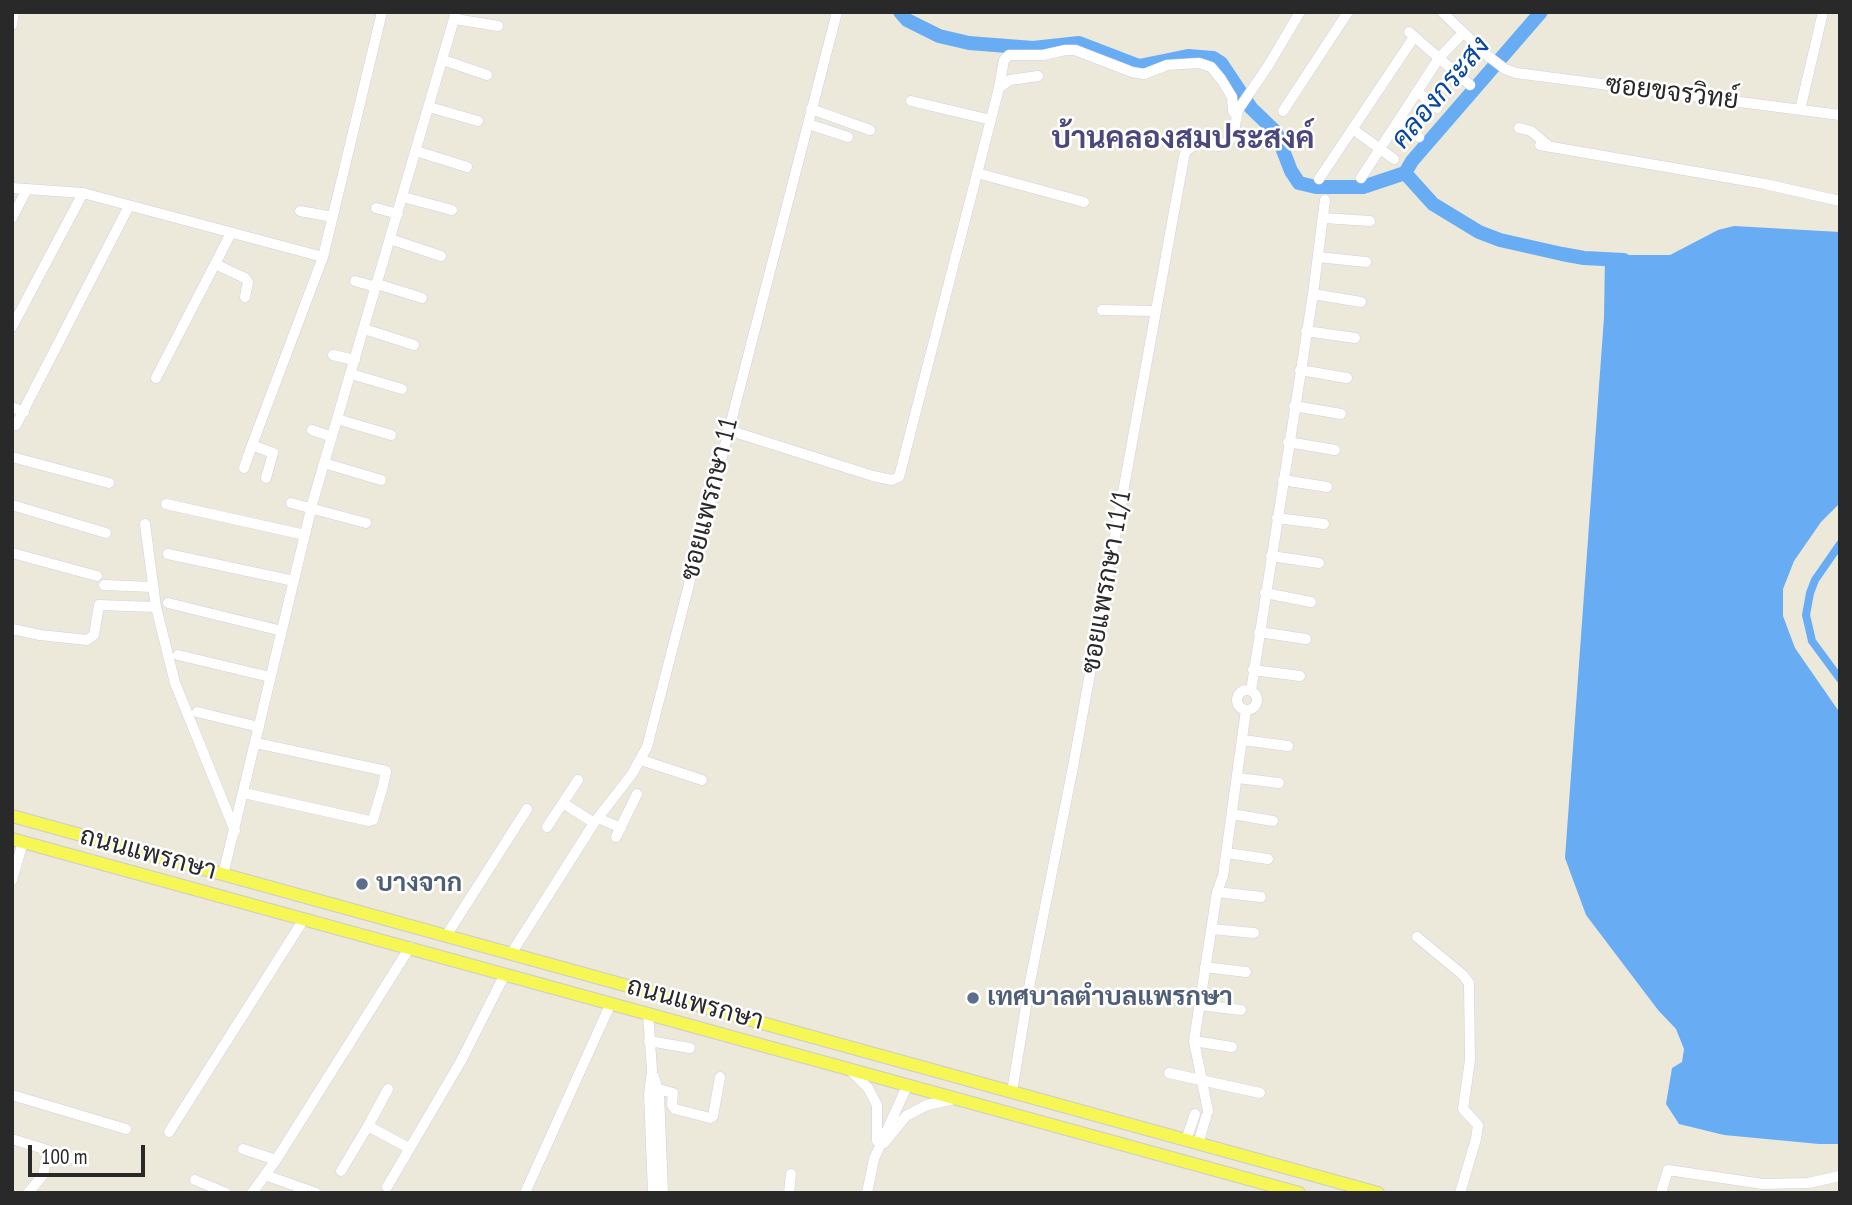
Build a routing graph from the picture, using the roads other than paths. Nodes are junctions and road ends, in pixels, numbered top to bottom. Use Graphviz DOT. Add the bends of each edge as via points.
graph roads {
  1 [pos="14,12"];
  2 [pos="382,12"];
  3 [pos="837,12"];
  4 [pos="1300,12"];
  5 [pos="1349,12"];
  6 [pos="1442,12"];
  7 [pos="1823,12"];
  8 [pos="456,16"];
  9 [pos="12,25"];
  10 [pos="498,26"];
  11 [pos="1463,33"];
  12 [pos="1439,58"];
  13 [pos="443,60"];
  14 [pos="487,75"];
  15 [pos="1038,76"];
  16 [pos="1470,85"];
  17 [pos="999,88"];
  18 [pos="1418,92"];
  19 [pos="911,101"];
  20 [pos="429,107"];
  21 [pos="1437,108"];
  22 [pos="811,109"];
  23 [pos="1800,110"];
  24 [pos="1283,111"];
  25 [pos="1237,113"];
  26 [pos="1840,114"];
  27 [pos="991,120"];
  28 [pos="478,121"];
  29 [pos="1399,121"];
  30 [pos="807,124"];
  31 [pos="1519,128"];
  32 [pos="870,130"];
  33 [pos="1354,130"];
  34 [pos="848,137"];
  35 [pos="1419,137"];
  36 [pos="1381,149"];
  37 [pos="416,151"];
  38 [pos="1394,159"];
  39 [pos="467,167"];
  40 [pos="977,173"];
  41 [pos="1319,178"];
  42 [pos="1361,178"];
  43 [pos="12,188"];
  44 [pos="27,189"];
  45 [pos="83,193"];
  46 [pos="403,197"];
  47 [pos="1325,200"];
  48 [pos="1840,201"];
  49 [pos="1084,202"];
  50 [pos="129,206"];
  51 [pos="376,208"];
  52 [pos="452,210"];
  53 [pos="300,211"];
  54 [pos="398,214"];
  55 [pos="333,217"];
  56 [pos="12,218"];
  57 [pos="1324,218"];
  58 [pos="1370,221"];
  59 [pos="231,233"];
  60 [pos="390,239"];
  61 [pos="441,256"];
  62 [pos="323,257"];
  63 [pos="1318,257"];
  64 [pos="1366,262"];
  65 [pos="215,264"];
  66 [pos="355,281"];
  67 [pos="377,286"];
  68 [pos="1313,294"];
  69 [pos="245,297"];
  70 [pos="422,298"];
  71 [pos="1361,302"];
  72 [pos="1102,310"];
  73 [pos="1155,311"];
  74 [pos="12,327"];
  75 [pos="364,329"];
  76 [pos="1306,331"];
  77 [pos="1355,338"];
  78 [pos="414,345"];
  79 [pos="333,355"];
  80 [pos="355,360"];
  81 [pos="1300,370"];
  82 [pos="351,374"];
  83 [pos="156,378"];
  84 [pos="1347,378"];
  85 [pos="402,389"];
  86 [pos="12,407"];
  87 [pos="1294,407"];
  88 [pos="24,412"];
  89 [pos="1341,414"];
  90 [pos="337,419"];
  91 [pos="16,425"];
  92 [pos="312,430"];
  93 [pos="728,430"];
  94 [pos="391,435"];
  95 [pos="332,436"];
  96 [pos="1288,442"];
  97 [pos="252,445"];
  98 [pos="1335,450"];
  99 [pos="12,457"];
  100 [pos="324,463"];
  101 [pos="244,468"];
  102 [pos="266,478"];
  103 [pos="381,480"];
  104 [pos="1283,480"];
  105 [pos="108,483"];
  106 [pos="1327,487"];
  107 [pos="166,503"];
  108 [pos="291,503"];
  109 [pos="12,505"];
  110 [pos="312,508"];
  111 [pos="1277,517"];
  112 [pos="366,523"];
  113 [pos="145,524"];
  114 [pos="1324,524"];
  115 [pos="106,533"];
  116 [pos="305,535"];
  117 [pos="12,553"];
  118 [pos="168,554"];
  119 [pos="1271,556"];
  120 [pos="1319,563"];
  121 [pos="97,576"];
  122 [pos="294,582"];
  123 [pos="104,585"];
  124 [pos="152,587"];
  125 [pos="1265,593"];
  126 [pos="1311,602"];
  127 [pos="168,603"];
  128 [pos="156,607"];
  129 [pos="12,629"];
  130 [pos="282,631"];
  131 [pos="1259,632"];
  132 [pos="1306,639"];
  133 [pos="178,656"];
  134 [pos="1253,670"];
  135 [pos="1300,676"];
  136 [pos="270,677"];
  137 [pos="197,712"];
  138 [pos="259,727"];
  139 [pos="1243,740"];
  140 [pos="256,743"];
  141 [pos="1288,746"];
  142 [pos="641,760"];
  143 [pos="1238,778"];
  144 [pos="578,780"];
  145 [pos="702,780"];
  146 [pos="1279,783"];
  147 [pos="244,793"];
  148 [pos="637,794"];
  149 [pos="563,803"];
  150 [pos="527,810"];
  151 [pos="1232,814"];
  152 [pos="12,817"];
  153 [pos="596,820"];
  154 [pos="1273,821"];
  155 [pos="547,827"];
  156 [pos="235,831"];
  157 [pos="15,840"];
  158 [pos="1227,853"];
  159 [pos="1268,859"];
  160 [pos="223,875"];
  161 [pos="12,880"];
  162 [pos="1217,892"];
  163 [pos="1261,897"];
  164 [pos="304,919"];
  165 [pos="1212,929"];
  166 [pos="1254,933"];
  167 [pos="446,936"];
  168 [pos="1417,937"];
  169 [pos="410,947"];
  170 [pos="511,954"];
  171 [pos="1205,967"];
  172 [pos="1246,972"];
  173 [pos="505,974"];
  174 [pos="611,1003"];
  175 [pos="1199,1005"];
  176 [pos="1241,1010"];
  177 [pos="648,1013"];
  178 [pos="649,1041"];
  179 [pos="1195,1041"];
  180 [pos="1232,1047"];
  181 [pos="690,1048"];
  182 [pos="652,1070"];
  183 [pos="850,1070"];
  184 [pos="1169,1073"];
  185 [pos="720,1077"];
  186 [pos="1202,1082"];
  187 [pos="907,1086"];
  188 [pos="658,1089"];
  189 [pos="388,1090"];
  190 [pos="1012,1092"];
  191 [pos="1260,1093"];
  192 [pos="12,1095"];
  193 [pos="955,1099"];
  194 [pos="368,1126"];
  195 [pos="126,1129"];
  196 [pos="169,1132"];
  197 [pos="12,1139"];
  198 [pos="1192,1142"];
  199 [pos="409,1148"];
  200 [pos="243,1149"];
  201 [pos="48,1151"];
  202 [pos="877,1152"];
  203 [pos="276,1160"];
  204 [pos="82,1161"];
  205 [pos="341,1171"];
  206 [pos="791,1174"];
  207 [pos="265,1175"];
  208 [pos="1840,1176"];
  209 [pos="195,1180"];
  210 [pos="387,1187"];
  211 [pos="658,1189"];
  212 [pos="1359,1190"];
  213 [pos="28,1193"];
  214 [pos="226,1193"];
  215 [pos="252,1193"];
  216 [pos="316,1193"];
  217 [pos="525,1193"];
  218 [pos="789,1193"];
  219 [pos="867,1193"];
  220 [pos="1299,1193"];
  221 [pos="1378,1193"];
  222 [pos="1460,1193"];
  223 [pos="1661,1193"];
  1 -- 9 [label="street"];
  2 -- 55 [label="street"];
  3 -- 22 [label="street, ซอยแพรกษา 11"];
  4 -- 25 [label="street"];
  5 -- 24 [label="street"];
  6 -- 11 [label="street"];
  7 -- 23 [label="street"];
  8 -- 10 [label="street"];
  8 -- 13 [label="street"];
  11 -- 12 [label="street"];
  11 -- 23 [label="street, ซอยขจรวิทย์" via="1505,69 1527,75"];
  12 -- 16 [label="street"];
  12 -- 18 [label="street"];
  12 -- 33 [label="street" via="1412,34"];
  13 -- 14 [label="street"];
  13 -- 20 [label="street"];
  15 -- 17 [label="street" via="1010,80"];
  17 -- 25 [label="street" via="1009,55 1075,50 1143,74 1167,65 1199,63 1221,79"];
  17 -- 27 [label="street"];
  18 -- 21 [label="street"];
  18 -- 29 [label="street"];
  19 -- 27 [label="street"];
  20 -- 28 [label="street"];
  20 -- 37 [label="street"];
  22 -- 30 [label="street, ซอยแพรกษา 11"];
  22 -- 32 [label="street"];
  23 -- 26 [label="street, ซอยขจรวิทย์"];
  25 -- 73 [label="street, ซอยแพรกษา 11/1" via="1229,141 1219,146 1196,144 1186,150"];
  27 -- 40 [label="street"];
  29 -- 35 [label="street"];
  29 -- 36 [label="street"];
  30 -- 34 [label="street"];
  30 -- 93 [label="street, ซอยแพรกษา 11"];
  31 -- 48 [label="street" via="1531,131 1545,146"];
  33 -- 36 [label="street"];
  33 -- 41 [label="street"];
  36 -- 38 [label="street"];
  36 -- 42 [label="street"];
  37 -- 39 [label="street"];
  37 -- 46 [label="street"];
  40 -- 49 [label="street"];
  40 -- 93 [label="street" via="897,480 847,469"];
  43 -- 44 [label="street"];
  44 -- 45 [label="street"];
  44 -- 56 [label="street"];
  45 -- 50 [label="street"];
  45 -- 74 [label="street"];
  46 -- 52 [label="street"];
  46 -- 54 [label="street"];
  47 -- 57 [label="street"];
  50 -- 59 [label="street"];
  50 -- 88 [label="street"];
  51 -- 54 [label="street"];
  53 -- 55 [label="street"];
  54 -- 60 [label="street"];
  55 -- 62 [label="street"];
  57 -- 58 [label="street"];
  57 -- 63 [label="street"];
  59 -- 62 [label="street"];
  59 -- 65 [label="street"];
  60 -- 61 [label="street"];
  60 -- 67 [label="street"];
  62 -- 97 [label="street"];
  63 -- 64 [label="street"];
  63 -- 68 [label="street"];
  65 -- 69 [label="street" via="245,278"];
  65 -- 83 [label="street"];
  66 -- 67 [label="street"];
  67 -- 70 [label="street"];
  67 -- 75 [label="street"];
  68 -- 71 [label="street"];
  68 -- 76 [label="street"];
  72 -- 73 [label="street"];
  73 -- 190 [label="street, ซอยแพรกษา 11/1"];
  75 -- 78 [label="street"];
  75 -- 80 [label="street"];
  76 -- 77 [label="street"];
  76 -- 81 [label="street"];
  79 -- 80 [label="street"];
  80 -- 82 [label="street"];
  81 -- 84 [label="street"];
  81 -- 87 [label="street"];
  82 -- 85 [label="street"];
  82 -- 90 [label="street"];
  86 -- 88 [label="street"];
  87 -- 89 [label="street"];
  87 -- 96 [label="street"];
  88 -- 91 [label="street"];
  90 -- 94 [label="street"];
  90 -- 95 [label="street"];
  92 -- 95 [label="street"];
  93 -- 142 [label="street, ซอยแพรกษา 11" via="654,727"];
  95 -- 100 [label="street"];
  96 -- 98 [label="street"];
  96 -- 104 [label="street"];
  97 -- 101 [label="street"];
  97 -- 102 [label="street" via="273,453"];
  99 -- 105 [label="street"];
  100 -- 103 [label="street"];
  100 -- 110 [label="street"];
  104 -- 106 [label="street"];
  104 -- 111 [label="street"];
  107 -- 116 [label="street"];
  108 -- 110 [label="street"];
  109 -- 115 [label="street"];
  110 -- 112 [label="street"];
  110 -- 116 [label="street"];
  111 -- 114 [label="street"];
  111 -- 119 [label="street"];
  113 -- 124 [label="street"];
  116 -- 122 [label="street"];
  117 -- 121 [label="street"];
  118 -- 122 [label="street"];
  119 -- 120 [label="street"];
  119 -- 125 [label="street"];
  122 -- 130 [label="street"];
  123 -- 124 [label="street"];
  124 -- 128 [label="street"];
  125 -- 126 [label="street"];
  125 -- 131 [label="street"];
  127 -- 130 [label="street"];
  128 -- 129 [label="street" via="99,605 94,635 87,640"];
  128 -- 156 [label="street" via="175,683"];
  130 -- 136 [label="street"];
  131 -- 132 [label="street"];
  131 -- 134 [label="street"];
  133 -- 136 [label="street"];
  134 -- 135 [label="street"];
  134 -- 139 [label="street" via="1251,691 1242,691 1237,700 1246,710"];
  136 -- 138 [label="street"];
  137 -- 138 [label="street"];
  138 -- 140 [label="street"];
  139 -- 141 [label="street"];
  139 -- 143 [label="street"];
  140 -- 147 [label="street"];
  140 -- 147 [label="street" via="386,771 380,797 369,821"];
  142 -- 145 [label="street"];
  142 -- 153 [label="street, ซอยแพรกษา 11"];
  143 -- 146 [label="street"];
  143 -- 151 [label="street"];
  144 -- 149 [label="street"];
  147 -- 156 [label="street"];
  148 -- 153 [label="street" via="618,832"];
  149 -- 153 [label="street"];
  149 -- 155 [label="street"];
  150 -- 167 [label="street"];
  151 -- 154 [label="street"];
  151 -- 158 [label="street"];
  152 -- 160 [label="main road, ถนนแพรกษา"];
  153 -- 170 [label="street, ซอยแพรกษา 11"];
  156 -- 160 [label="street"];
  157 -- 161 [label="street"];
  157 -- 164 [label="main road, ถนนแพรกษา"];
  158 -- 159 [label="street"];
  158 -- 162 [label="street"];
  160 -- 167 [label="main road, ถนนแพรกษา"];
  162 -- 163 [label="street"];
  162 -- 165 [label="street"];
  164 -- 169 [label="main road, ถนนแพรกษา"];
  164 -- 196 [label="street"];
  165 -- 166 [label="street"];
  165 -- 171 [label="street"];
  167 -- 170 [label="main road, ถนนแพรกษา"];
  168 -- 222 [label="street" via="1469,983 1470,1060 1463,1109 1477,1122 1478,1130"];
  169 -- 173 [label="main road, ถนนแพรกษา"];
  169 -- 203 [label="street"];
  170 -- 190 [label="main road, ถนนแพรกษา"];
  171 -- 172 [label="street"];
  171 -- 175 [label="street"];
  173 -- 174 [label="main road, ถนนแพรกษา"];
  173 -- 199 [label="street" via="461,1061"];
  174 -- 177 [label="main road, ถนนแพรกษา"];
  174 -- 217 [label="street"];
  175 -- 176 [label="street"];
  175 -- 179 [label="street"];
  177 -- 178 [label="street"];
  177 -- 183 [label="main road, ถนนแพรกษา"];
  178 -- 181 [label="street"];
  178 -- 182 [label="street"];
  179 -- 180 [label="street"];
  179 -- 186 [label="street"];
  182 -- 188 [label="street"];
  182 -- 211 [label="street" via="649,1094"];
  183 -- 187 [label="main road, ถนนแพรกษา"];
  183 -- 202 [label="street" via="877,1105"];
  184 -- 186 [label="street"];
  185 -- 188 [label="street" via="710,1118 675,1109 673,1093"];
  186 -- 191 [label="street"];
  186 -- 198 [label="street" via="1202,1110"];
  187 -- 193 [label="main road, ถนนแพรกษา"];
  187 -- 202 [label="street"];
  188 -- 211 [label="street"];
  189 -- 194 [label="street"];
  190 -- 198 [label="main road, ถนนแพรกษา"];
  192 -- 195 [label="street"];
  193 -- 202 [label="street" via="927,1105 906,1116"];
  193 -- 220 [label="main road, ถนนแพรกษา"];
  194 -- 199 [label="street"];
  194 -- 205 [label="street"];
  197 -- 201 [label="street"];
  198 -- 212 [label="main road, ถนนแพรกษา"];
  199 -- 210 [label="street"];
  200 -- 203 [label="street"];
  201 -- 204 [label="street"];
  201 -- 213 [label="street" via="43,1175"];
  202 -- 219 [label="street"];
  203 -- 207 [label="street"];
  206 -- 218 [label="street"];
  207 -- 215 [label="street"];
  207 -- 216 [label="street"];
  208 -- 223 [label="street" via="1808,1183 1763,1184 1668,1170"];
  209 -- 214 [label="street"];
  212 -- 221 [label="main road, ถนนแพรกษา"];
}
